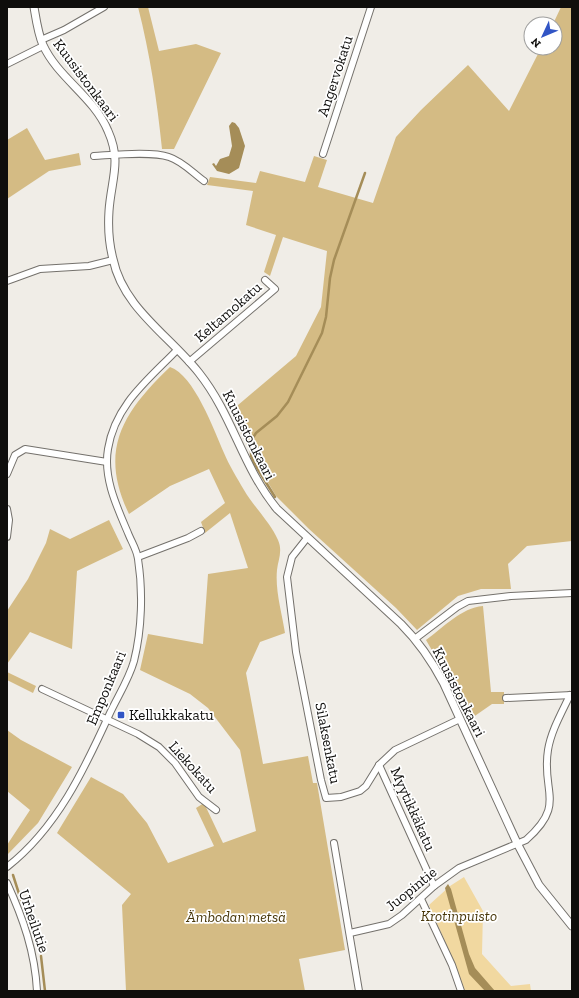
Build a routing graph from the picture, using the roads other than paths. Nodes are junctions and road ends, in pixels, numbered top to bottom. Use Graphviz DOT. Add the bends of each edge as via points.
graph roads {
  1 [pos="34,7"];
  2 [pos="104,7"];
  3 [pos="371,7"];
  4 [pos="42,43"];
  5 [pos="7,64"];
  6 [pos="323,154"];
  7 [pos="115,155"];
  8 [pos="94,156"];
  9 [pos="204,182"];
  10 [pos="113,260"];
  11 [pos="265,280"];
  12 [pos="7,281"];
  13 [pos="177,350"];
  14 [pos="189,362"];
  15 [pos="107,462"];
  16 [pos="7,474"];
  17 [pos="7,509"];
  18 [pos="201,531"];
  19 [pos="7,537"];
  20 [pos="307,538"];
  21 [pos="138,557"];
  22 [pos="572,593"];
  23 [pos="416,638"];
  24 [pos="42,689"];
  25 [pos="571,695"];
  26 [pos="506,698"];
  27 [pos="460,719"];
  28 [pos="107,720"];
  29 [pos="379,765"];
  30 [pos="216,810"];
  31 [pos="334,843"];
  32 [pos="517,843"];
  33 [pos="7,867"];
  34 [pos="7,883"];
  35 [pos="434,886"];
  36 [pos="421,899"];
  37 [pos="572,926"];
  38 [pos="350,933"];
  39 [pos="38,991"];
  40 [pos="359,991"];
  41 [pos="461,991"];
  1 -- 4 [label="street, Kuusistonkaari"];
  2 -- 4 [label="street"];
  3 -- 6 [label="street, Angervokatu"];
  4 -- 5 [label="street"];
  4 -- 7 [label="street, Kuusistonkaari" via="57,66 103,119"];
  7 -- 8 [label="street"];
  7 -- 9 [label="street" via="168,156"];
  7 -- 10 [label="street, Kuusistonkaari" via="114,184 109,210"];
  10 -- 12 [label="street" via="89,266 40,269"];
  10 -- 13 [label="street, Kuusistonkaari" via="126,291"];
  11 -- 14 [label="street, Keltamokatu" via="275,289"];
  13 -- 14 [label="street, Kuusistonkaari"];
  13 -- 15 [label="street, Emponkaari" via="140,385 124,407 112,435"];
  14 -- 20 [label="street, Kuusistonkaari" via="225,413 246,463 263,490 277,509"];
  15 -- 16 [label="street" via="25,449 15,455"];
  15 -- 21 [label="street, Emponkaari" via="116,504"];
  17 -- 19 [label="street"];
  18 -- 21 [label="street"];
  20 -- 23 [label="street, Kuusistonkaari"];
  20 -- 29 [label="street, Silaksenkatu" via="292,557 287,577 296,652 326,798 341,797 360,791"];
  21 -- 28 [label="street, Emponkaari" via="139,633 133,662"];
  22 -- 23 [label="street" via="468,601"];
  23 -- 27 [label="street, Kuusistonkaari" via="431,660"];
  24 -- 28 [label="street, Liekokatu"];
  25 -- 26 [label="street"];
  25 -- 32 [label="street, Juopintie" via="550,740 549,812 534,833"];
  27 -- 29 [label="street, Silaksenkatu" via="395,750"];
  27 -- 32 [label="street, Kuusistonkaari"];
  28 -- 30 [label="street, Liekokatu" via="159,747 175,763 200,797"];
  28 -- 33 [label="street, Emponkaari" via="82,772 56,816 31,846"];
  29 -- 35 [label="street, Myytikkäkatu"];
  31 -- 38 [label="street"];
  32 -- 35 [label="street, Juopintie" via="467,864"];
  32 -- 37 [label="street, Kuusistonkaari" via="539,885"];
  34 -- 39 [label="street, Urheilutie" via="30,940"];
  35 -- 36 [label="street, Juopintie"];
  36 -- 38 [label="street, Juopintie" via="389,924"];
  36 -- 41 [label="street" via="452,965"];
  38 -- 40 [label="street"];
}
